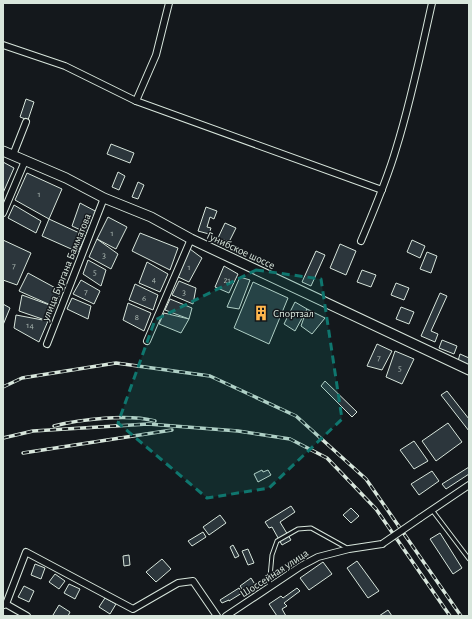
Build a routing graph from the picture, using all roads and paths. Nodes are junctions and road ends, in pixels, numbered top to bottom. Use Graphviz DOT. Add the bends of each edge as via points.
graph roads {
  1 [pos="169,3"];
  2 [pos="432,3"];
  3 [pos="3,45"];
  4 [pos="136,101"];
  5 [pos="26,122"];
  6 [pos="3,151"];
  7 [pos="13,156"];
  8 [pos="25,161"];
  9 [pos="382,190"];
  10 [pos="104,198"];
  11 [pos="3,213"];
  12 [pos="191,239"];
  13 [pos="361,240"];
  14 [pos="147,341"];
  15 [pos="47,344"];
  16 [pos="469,370"];
  17 [pos="469,485"];
  18 [pos="432,510"];
  19 [pos="349,549"];
  20 [pos="469,559"];
  21 [pos="269,588"];
  22 [pos="5,605"];
  23 [pos="28,616"];
  24 [pos="217,616"];
  25 [pos="226,616"];
  1 -- 4 [label="street" via="156,54"];
  2 -- 9 [label="street" via="403,126"];
  3 -- 4 [label="street" via="65,66"];
  4 -- 9 [label="street"];
  5 -- 7 [label="street"];
  6 -- 7 [label="main road, Гунибское шоссе"];
  7 -- 8 [label="main road, Гунибское шоссе"];
  8 -- 10 [label="main road, Гунибское шоссе"];
  8 -- 11 [label="street"];
  9 -- 13 [label="street"];
  10 -- 12 [label="main road, Гунибское шоссе" via="151,217"];
  10 -- 15 [label="street, улица Бургана Бамматова"];
  12 -- 14 [label="street"];
  12 -- 16 [label="main road, Гунибское шоссе"];
  17 -- 18 [label="street"];
  18 -- 19 [label="street, Шоссейная улица, bridge" via="382,544"];
  18 -- 20 [label="lane"];
  19 -- 21 [label="street, Шоссейная улица" via="318,557"];
  19 -- 21 [label="lane" via="311,528 298,529 277,542 272,555"];
  21 -- 25 [label="street, Шоссейная улица"];
  22 -- 23 [label="street"];
  22 -- 24 [label="street" via="26,552 134,609 178,583 193,581"];
}
